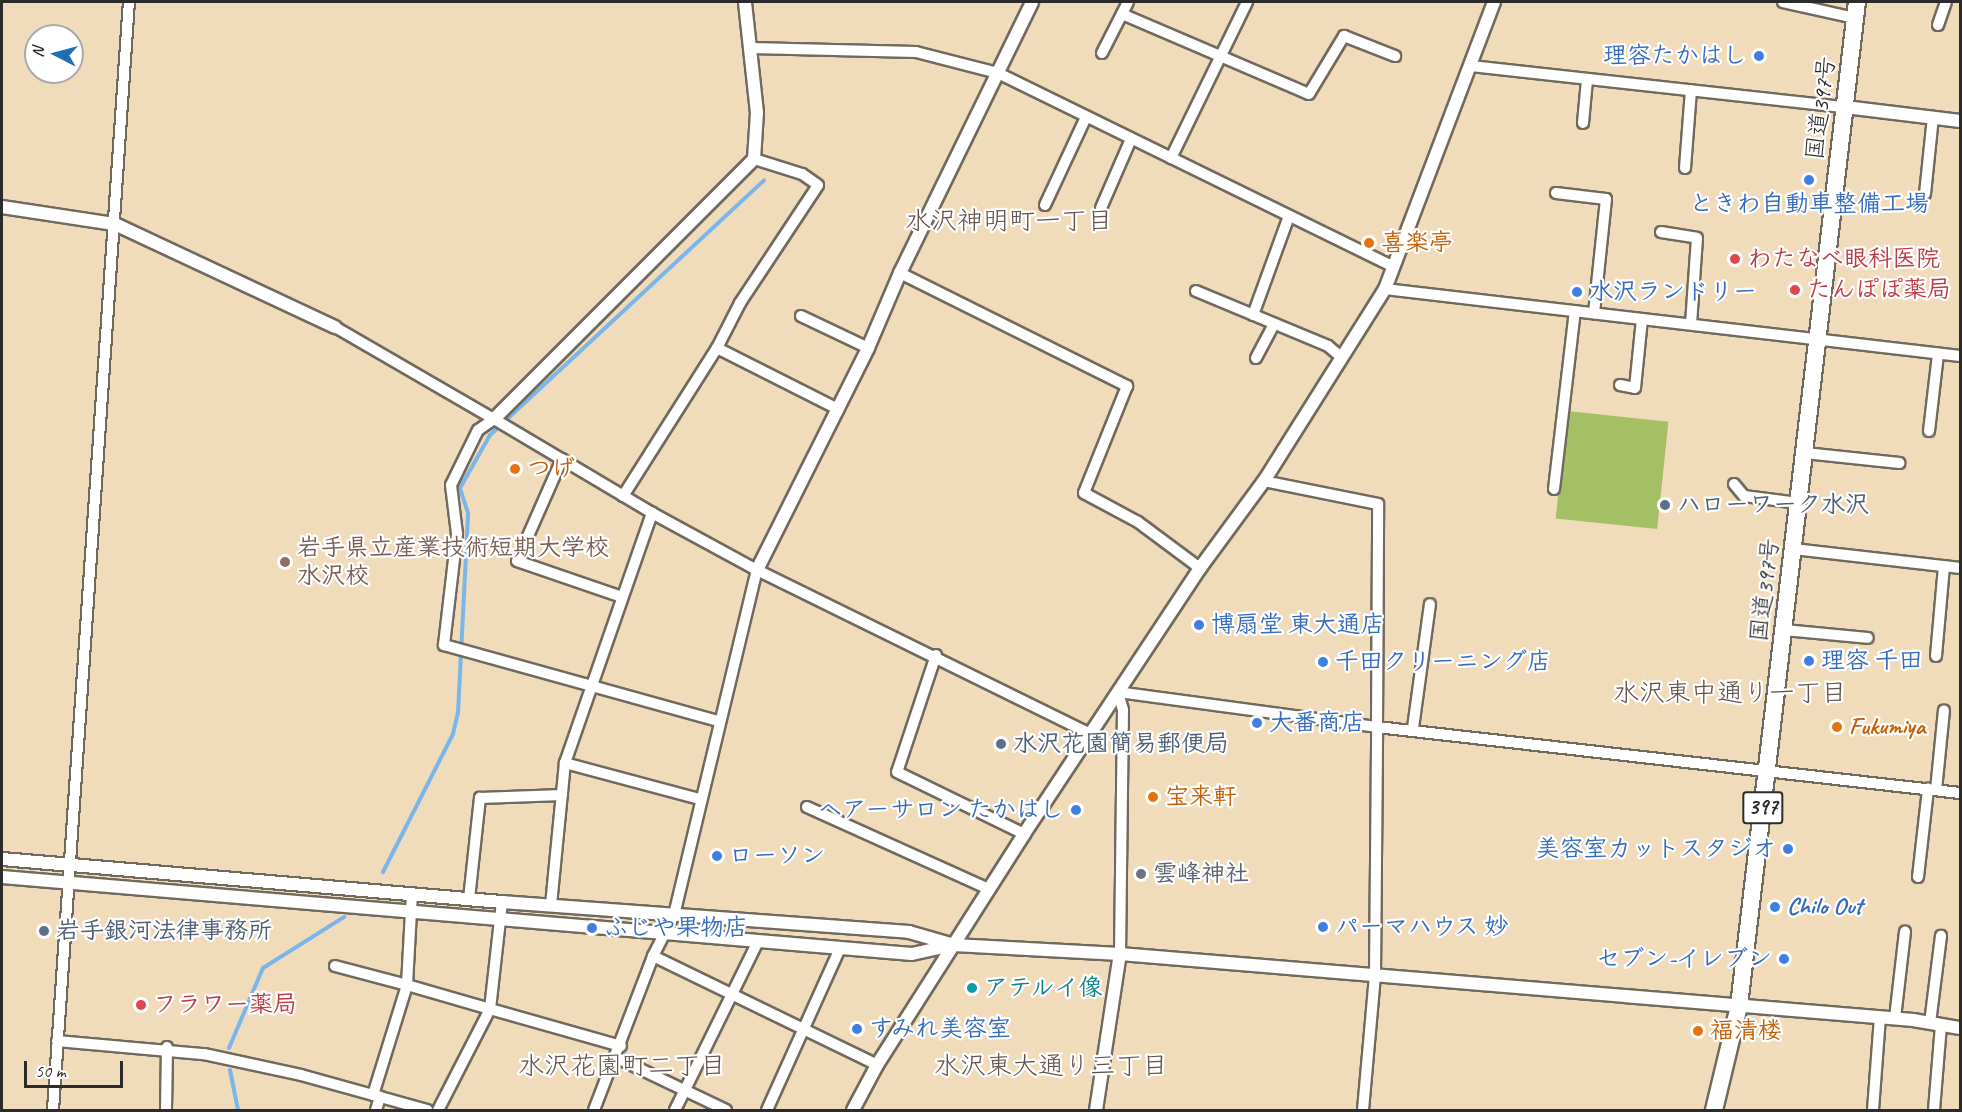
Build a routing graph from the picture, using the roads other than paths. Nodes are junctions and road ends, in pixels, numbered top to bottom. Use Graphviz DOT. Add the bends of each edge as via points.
graph roads {
  1 [pos="129,2"];
  2 [pos="745,2"];
  3 [pos="1032,2"];
  4 [pos="1128,2"];
  5 [pos="1247,2"];
  6 [pos="1494,2"];
  7 [pos="1783,2"];
  8 [pos="1946,2"];
  9 [pos="1856,10"];
  10 [pos="1122,14"];
  11 [pos="1938,25"];
  12 [pos="750,48"];
  13 [pos="1102,53"];
  14 [pos="1395,56"];
  15 [pos="1220,58"];
  16 [pos="1471,66"];
  17 [pos="998,73"];
  18 [pos="1587,80"];
  19 [pos="1690,90"];
  20 [pos="1845,107"];
  21 [pos="1086,117"];
  22 [pos="1933,117"];
  23 [pos="1960,121"];
  24 [pos="1583,123"];
  25 [pos="1131,138"];
  26 [pos="1171,158"];
  27 [pos="754,159"];
  28 [pos="1684,168"];
  29 [pos="1556,193"];
  30 [pos="1925,194"];
  31 [pos="1045,205"];
  32 [pos="2,207"];
  33 [pos="1101,208"];
  34 [pos="1289,216"];
  35 [pos="115,224"];
  36 [pos="1661,232"];
  37 [pos="1394,267"];
  38 [pos="900,273"];
  39 [pos="1385,289"];
  40 [pos="1196,291"];
  41 [pos="1575,311"];
  42 [pos="1594,313"];
  43 [pos="1253,315"];
  44 [pos="801,316"];
  45 [pos="1642,319"];
  46 [pos="1274,324"];
  47 [pos="1691,324"];
  48 [pos="335,327"];
  49 [pos="1818,340"];
  50 [pos="717,348"];
  51 [pos="868,348"];
  52 [pos="1938,354"];
  53 [pos="1960,356"];
  54 [pos="1341,357"];
  55 [pos="1256,358"];
  56 [pos="1620,385"];
  57 [pos="838,409"];
  58 [pos="494,419"];
  59 [pos="1929,431"];
  60 [pos="1805,453"];
  61 [pos="562,459"];
  62 [pos="1899,463"];
  63 [pos="1264,481"];
  64 [pos="1734,484"];
  65 [pos="1554,489"];
  66 [pos="623,496"];
  67 [pos="1799,503"];
  68 [pos="652,513"];
  69 [pos="1794,549"];
  70 [pos="1944,566"];
  71 [pos="1200,567"];
  72 [pos="1960,568"];
  73 [pos="757,570"];
  74 [pos="622,597"];
  75 [pos="1430,604"];
  76 [pos="1784,630"];
  77 [pos="1868,638"];
  78 [pos="936,655"];
  79 [pos="1936,656"];
  80 [pos="590,686"];
  81 [pos="1118,692"];
  82 [pos="1944,710"];
  83 [pos="718,721"];
  84 [pos="1377,727"];
  85 [pos="1413,728"];
  86 [pos="1090,734"];
  87 [pos="565,763"];
  88 [pos="1768,770"];
  89 [pos="1932,789"];
  90 [pos="1960,793"];
  91 [pos="562,795"];
  92 [pos="699,798"];
  93 [pos="807,807"];
  94 [pos="1024,834"];
  95 [pos="2,858"];
  96 [pos="70,865"];
  97 [pos="2,877"];
  98 [pos="1918,877"];
  99 [pos="68,882"];
  100 [pos="989,889"];
  101 [pos="412,894"];
  102 [pos="469,899"];
  103 [pos="502,902"];
  104 [pos="551,905"];
  105 [pos="411,911"];
  106 [pos="674,915"];
  107 [pos="500,918"];
  108 [pos="665,932"];
  109 [pos="1905,932"];
  110 [pos="1941,936"];
  111 [pos="758,941"];
  112 [pos="954,945"];
  113 [pos="840,948"];
  114 [pos="1120,954"];
  115 [pos="653,956"];
  116 [pos="335,966"];
  117 [pos="1375,975"];
  118 [pos="407,985"];
  119 [pos="731,995"];
  120 [pos="1739,1006"];
  121 [pos="490,1009"];
  122 [pos="1880,1017"];
  123 [pos="1895,1018"];
  124 [pos="1935,1024"];
  125 [pos="1960,1028"];
  126 [pos="805,1031"];
  127 [pos="57,1041"];
  128 [pos="621,1046"];
  129 [pos="167,1047"];
  130 [pos="615,1057"];
  131 [pos="877,1065"];
  132 [pos="685,1090"];
  133 [pos="377,1096"];
  134 [pos="412,1108"];
  135 [pos="53,1110"];
  136 [pos="166,1110"];
  137 [pos="376,1110"];
  138 [pos="427,1110"];
  139 [pos="438,1110"];
  140 [pos="594,1110"];
  141 [pos="675,1110"];
  142 [pos="726,1110"];
  143 [pos="766,1110"];
  144 [pos="853,1110"];
  145 [pos="1096,1110"];
  146 [pos="1363,1110"];
  147 [pos="1714,1110"];
  148 [pos="1873,1110"];
  149 [pos="1934,1110"];
  1 -- 35 [label="street"];
  2 -- 12 [label="street"];
  3 -- 17 [label="street"];
  4 -- 10 [label="street"];
  5 -- 15 [label="street"];
  6 -- 16 [label="street"];
  7 -- 9 [label="street"];
  8 -- 11 [label="street"];
  9 -- 20 [label="highway, 国道397号 / 397"];
  10 -- 13 [label="street"];
  10 -- 15 [label="street"];
  12 -- 17 [label="street" via="916,52"];
  12 -- 27 [label="street" via="757,113"];
  14 -- 15 [label="street" via="1344,36 1309,94"];
  15 -- 26 [label="street"];
  16 -- 18 [label="street"];
  16 -- 37 [label="street"];
  17 -- 21 [label="street"];
  17 -- 38 [label="street"];
  18 -- 19 [label="street"];
  18 -- 24 [label="street"];
  19 -- 20 [label="street"];
  19 -- 28 [label="street"];
  20 -- 22 [label="street"];
  20 -- 49 [label="highway, 国道397号 / 397"];
  21 -- 25 [label="street"];
  21 -- 31 [label="street"];
  22 -- 23 [label="street"];
  22 -- 30 [label="street"];
  25 -- 26 [label="street"];
  25 -- 33 [label="street"];
  26 -- 34 [label="street"];
  27 -- 50 [label="street" via="802,174 818,185 740,303"];
  27 -- 58 [label="street"];
  29 -- 42 [label="street" via="1606,198"];
  32 -- 35 [label="street"];
  34 -- 37 [label="street"];
  34 -- 43 [label="street"];
  35 -- 48 [label="street"];
  35 -- 96 [label="street"];
  36 -- 47 [label="street" via="1697,238"];
  37 -- 39 [label="street"];
  38 -- 51 [label="street"];
  38 -- 71 [label="street" via="1128,386 1084,493 1138,522"];
  39 -- 41 [label="street"];
  39 -- 54 [label="street"];
  40 -- 43 [label="street"];
  41 -- 42 [label="street"];
  41 -- 65 [label="street"];
  42 -- 45 [label="street"];
  43 -- 46 [label="street"];
  44 -- 51 [label="street"];
  45 -- 47 [label="street"];
  45 -- 56 [label="street" via="1635,388"];
  46 -- 54 [label="street" via="1328,346"];
  46 -- 55 [label="street"];
  47 -- 49 [label="street"];
  48 -- 58 [label="street"];
  49 -- 52 [label="street"];
  49 -- 60 [label="highway, 国道397号 / 397"];
  50 -- 57 [label="street"];
  50 -- 66 [label="street"];
  51 -- 57 [label="street"];
  52 -- 53 [label="street"];
  52 -- 59 [label="street"];
  54 -- 63 [label="street"];
  57 -- 73 [label="street"];
  58 -- 61 [label="street"];
  58 -- 80 [label="street" via="478,430 450,485 457,534 444,645"];
  60 -- 62 [label="street"];
  60 -- 67 [label="highway, 国道397号 / 397"];
  61 -- 66 [label="street"];
  61 -- 74 [label="street" via="517,561"];
  63 -- 71 [label="street"];
  63 -- 84 [label="street" via="1378,504"];
  64 -- 67 [label="street" via="1744,496"];
  66 -- 68 [label="street"];
  67 -- 69 [label="highway, 国道397号 / 397"];
  68 -- 73 [label="street"];
  68 -- 74 [label="street"];
  69 -- 70 [label="street"];
  69 -- 76 [label="highway, 国道397号 / 397"];
  70 -- 72 [label="street"];
  70 -- 79 [label="street"];
  71 -- 81 [label="street"];
  73 -- 78 [label="street"];
  73 -- 83 [label="street"];
  74 -- 80 [label="street"];
  75 -- 85 [label="street"];
  76 -- 77 [label="street"];
  76 -- 88 [label="highway, 国道397号 / 397"];
  78 -- 86 [label="street"];
  78 -- 94 [label="street" via="897,772"];
  80 -- 83 [label="street"];
  80 -- 87 [label="street"];
  81 -- 84 [label="street"];
  81 -- 86 [label="street"];
  81 -- 114 [label="street" via="1123,710"];
  82 -- 89 [label="street"];
  83 -- 92 [label="street"];
  84 -- 85 [label="street"];
  84 -- 117 [label="street"];
  85 -- 88 [label="street"];
  86 -- 94 [label="street"];
  87 -- 91 [label="street"];
  87 -- 92 [label="street"];
  88 -- 89 [label="street"];
  88 -- 120 [label="highway, 国道397号 / 397"];
  89 -- 90 [label="street"];
  89 -- 98 [label="street"];
  91 -- 102 [label="street" via="480,798"];
  91 -- 104 [label="street"];
  92 -- 106 [label="street"];
  93 -- 100 [label="street"];
  94 -- 100 [label="street"];
  95 -- 96 [label="street"];
  96 -- 99 [label="street"];
  96 -- 101 [label="street"];
  97 -- 99 [label="street"];
  99 -- 105 [label="street"];
  99 -- 127 [label="street"];
  100 -- 112 [label="street"];
  101 -- 102 [label="street"];
  101 -- 105 [label="street"];
  102 -- 103 [label="street"];
  103 -- 104 [label="street"];
  103 -- 107 [label="street"];
  104 -- 106 [label="street"];
  105 -- 107 [label="street"];
  105 -- 118 [label="street"];
  106 -- 108 [label="street"];
  106 -- 112 [label="street" via="909,932"];
  107 -- 108 [label="street"];
  107 -- 121 [label="street"];
  108 -- 111 [label="street"];
  108 -- 115 [label="street"];
  109 -- 123 [label="street"];
  110 -- 124 [label="street"];
  111 -- 113 [label="street"];
  111 -- 119 [label="street"];
  112 -- 113 [label="street" via="912,954"];
  112 -- 114 [label="street"];
  112 -- 131 [label="street"];
  113 -- 126 [label="street"];
  114 -- 117 [label="street"];
  114 -- 145 [label="street"];
  115 -- 119 [label="street"];
  115 -- 128 [label="street"];
  116 -- 118 [label="street"];
  117 -- 120 [label="street"];
  117 -- 146 [label="street"];
  118 -- 121 [label="street"];
  118 -- 133 [label="street"];
  119 -- 126 [label="street"];
  119 -- 132 [label="street"];
  120 -- 122 [label="street"];
  120 -- 147 [label="highway, 国道397号 / 397"];
  121 -- 128 [label="street"];
  121 -- 139 [label="street"];
  122 -- 123 [label="street"];
  122 -- 148 [label="street"];
  123 -- 124 [label="street"];
  124 -- 125 [label="street"];
  124 -- 149 [label="street"];
  126 -- 131 [label="street"];
  126 -- 143 [label="street"];
  127 -- 129 [label="street"];
  127 -- 135 [label="street"];
  128 -- 130 [label="street"];
  129 -- 133 [label="street" via="301,1075"];
  129 -- 136 [label="street"];
  130 -- 132 [label="street"];
  130 -- 140 [label="street"];
  131 -- 144 [label="street"];
  132 -- 141 [label="street"];
  132 -- 142 [label="street"];
  133 -- 134 [label="street"];
  133 -- 137 [label="street"];
  134 -- 138 [label="street"];
}
